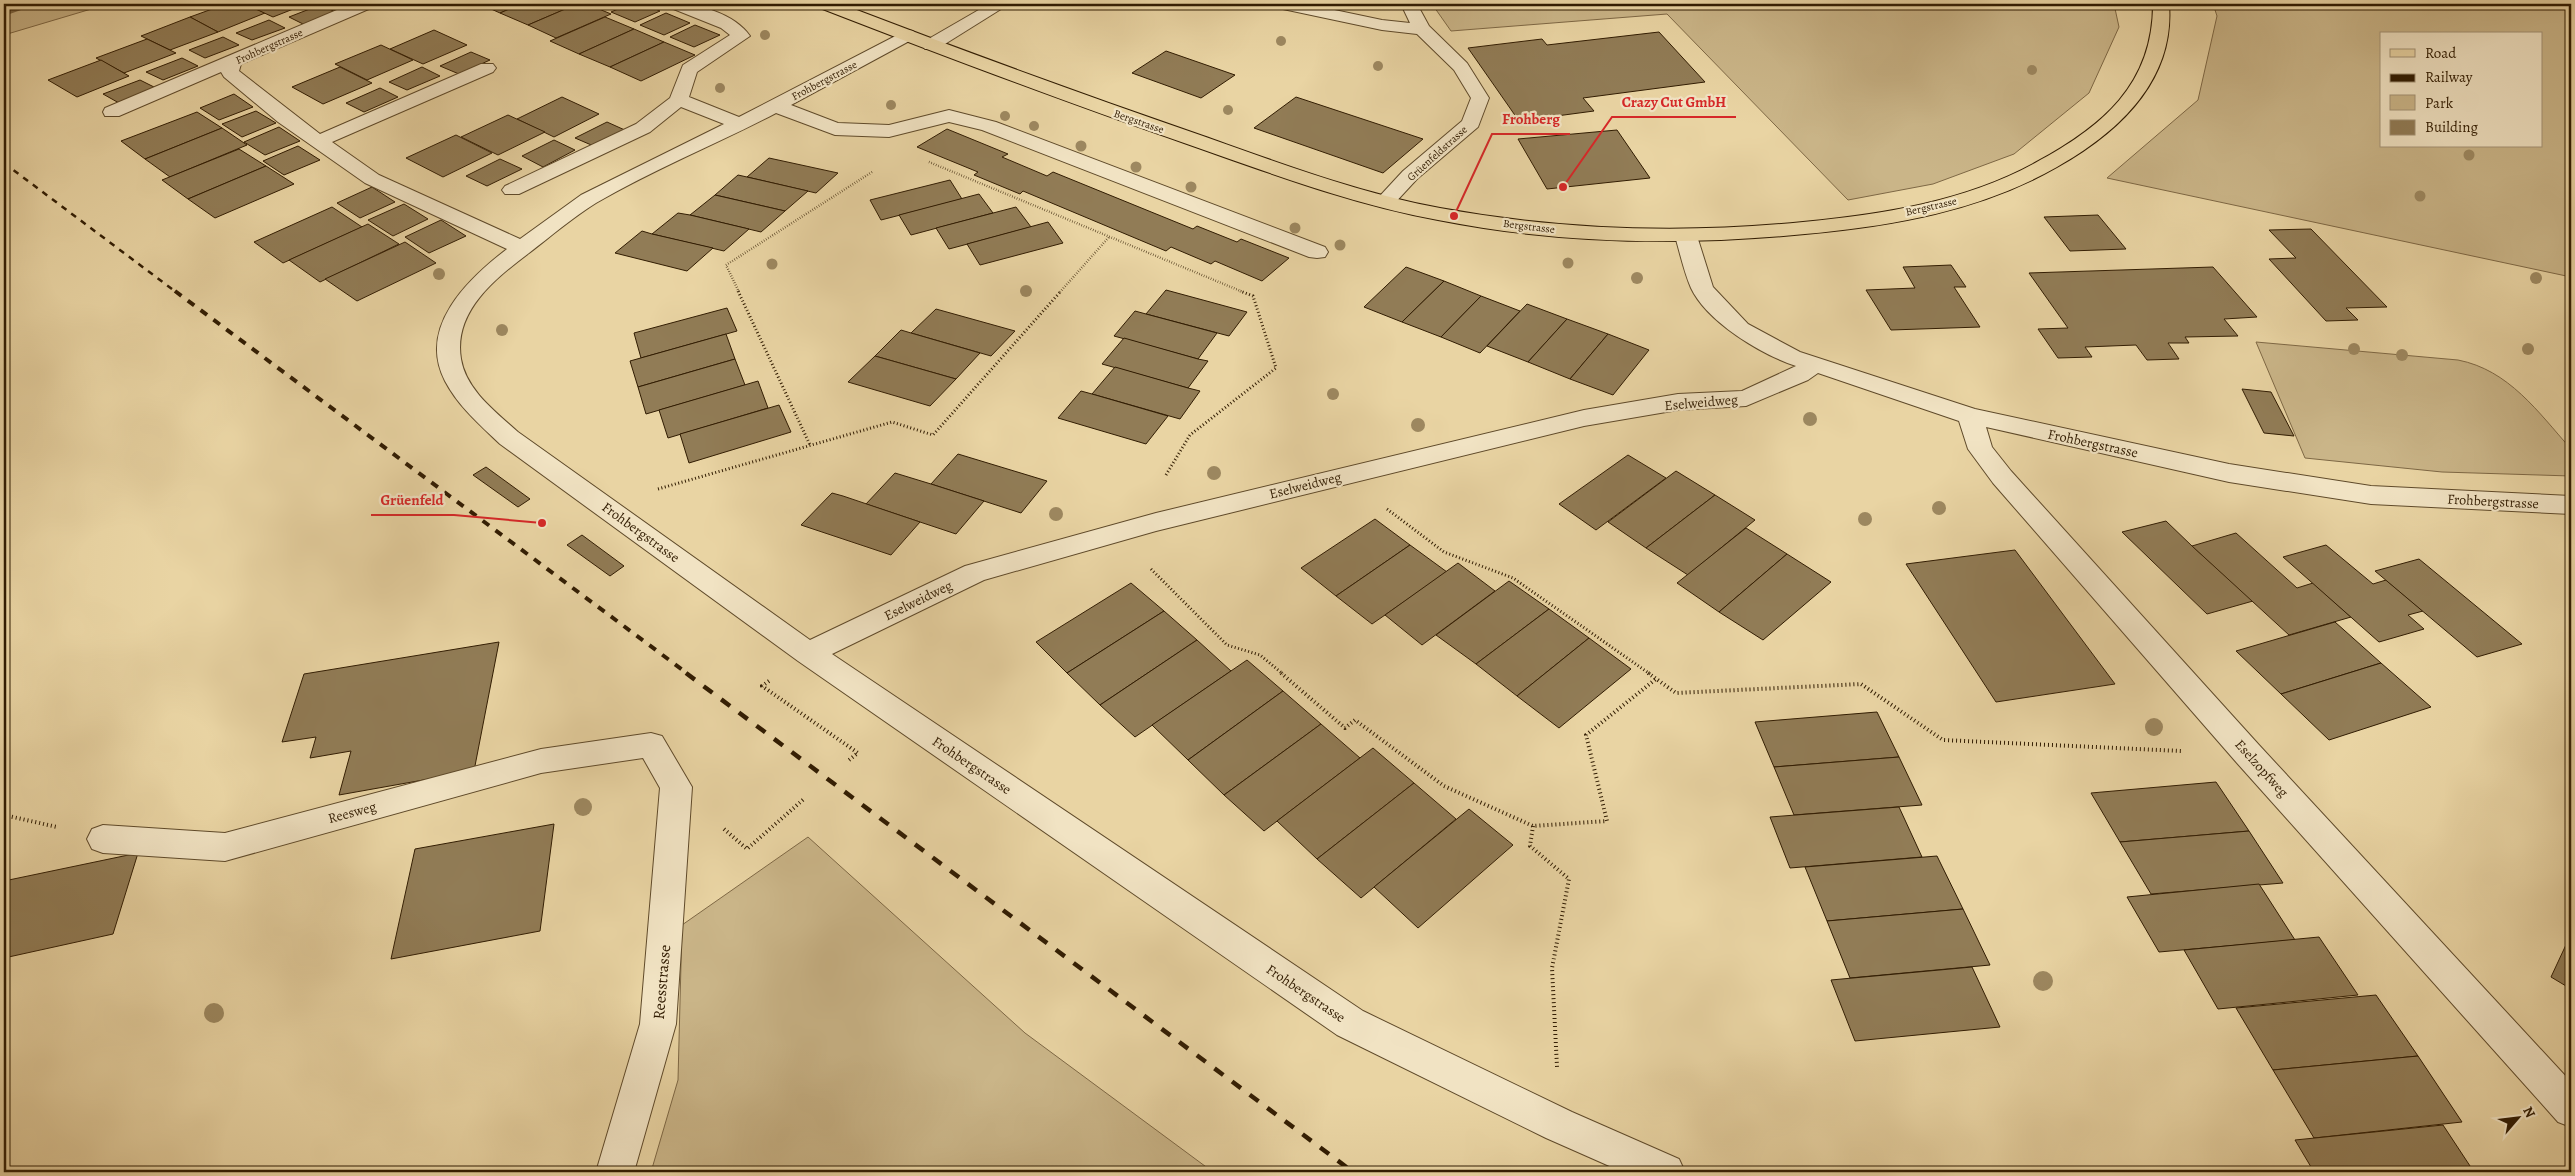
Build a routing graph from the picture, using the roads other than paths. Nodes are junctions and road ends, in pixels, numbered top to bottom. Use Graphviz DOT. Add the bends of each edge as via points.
graph roads {
  1 [pos="365,4"];
  2 [pos="677,4"];
  3 [pos="826,4"];
  4 [pos="1001,4"];
  5 [pos="1284,4"];
  6 [pos="1409,4"];
  7 [pos="2161,4"];
  8 [pos="1422,29"];
  9 [pos="919,40"];
  10 [pos="232,61"];
  11 [pos="488,68"];
  12 [pos="679,100"];
  13 [pos="775,106"];
  14 [pos="112,112"];
  15 [pos="740,124"];
  16 [pos="319,141"];
  17 [pos="512,190"];
  18 [pos="1385,202"];
  19 [pos="1686,236"];
  20 [pos="522,248"];
  21 [pos="1317,252"];
  22 [pos="1814,365"];
  23 [pos="1970,416"];
  24 [pos="2571,505"];
  25 [pos="808,653"];
  26 [pos="676,787"];
  27 [pos="103,839"];
  28 [pos="2571,1109"];
  29 [pos="615,1172"];
  30 [pos="1666,1172"];
  1 -- 10 [label="street, Frohbergstrasse"];
  2 -- 12 [label="street" via="727,24 741,36 689,69"];
  3 -- 9 [label="main road, Bergstrasse"];
  4 -- 9 [label="street, Frohbergstrasse"];
  5 -- 8 [label="street" via="1382,25"];
  6 -- 8 [label="street, Grüenfeldstrasse"];
  7 -- 19 [label="main road, Bergstrasse" via="2162,34 2145,78 2116,118 2076,148 2039,169 2002,187 1951,202 1862,221 1765,233"];
  8 -- 18 [label="street, Grüenfeldstrasse" via="1461,67 1480,98 1471,123 1410,175"];
  9 -- 13 [label="street, Frohbergstrasse"];
  9 -- 18 [label="main road, Bergstrasse" via="1268,166"];
  10 -- 14 [label="street"];
  10 -- 16 [label="street, Frohbergstrasse" via="230,73"];
  11 -- 16 [label="street"];
  12 -- 15 [label="street"];
  12 -- 17 [label="street" via="643,128"];
  13 -- 15 [label="street, Frohbergstrasse"];
  13 -- 21 [label="street" via="835,129 889,131 949,116 989,126"];
  15 -- 20 [label="street, Frohbergstrasse" via="576,208"];
  16 -- 20 [label="street, Frohbergstrasse" via="372,178"];
  18 -- 19 [label="main road, Bergstrasse" via="1454,216 1575,232"];
  19 -- 22 [label="street, Frohbergstrasse" via="1702,288 1714,303 1740,329 1792,358"];
  20 -- 25 [label="street, Frohbergstrasse" via="498,265 463,303 454,322 449,358 455,376 474,405 510,438"];
  22 -- 23 [label="street, Frohbergstrasse"];
  22 -- 25 [label="street, Eselweidweg" via="1800,375 1746,398 1678,402 1584,418 1156,522 975,573"];
  23 -- 24 [label="street, Frohbergstrasse" via="2229,473 2371,495"];
  23 -- 28 [label="street, Eselzopfweg" via="1980,449 2002,478"];
  25 -- 30 [label="street, Frohbergstrasse" via="1350,1023 1559,1125"];
  26 -- 27 [label="street, Reesweg" via="651,745 541,761 225,846"];
  26 -- 29 [label="street, Reesstrasse" via="658,1024"];
}
